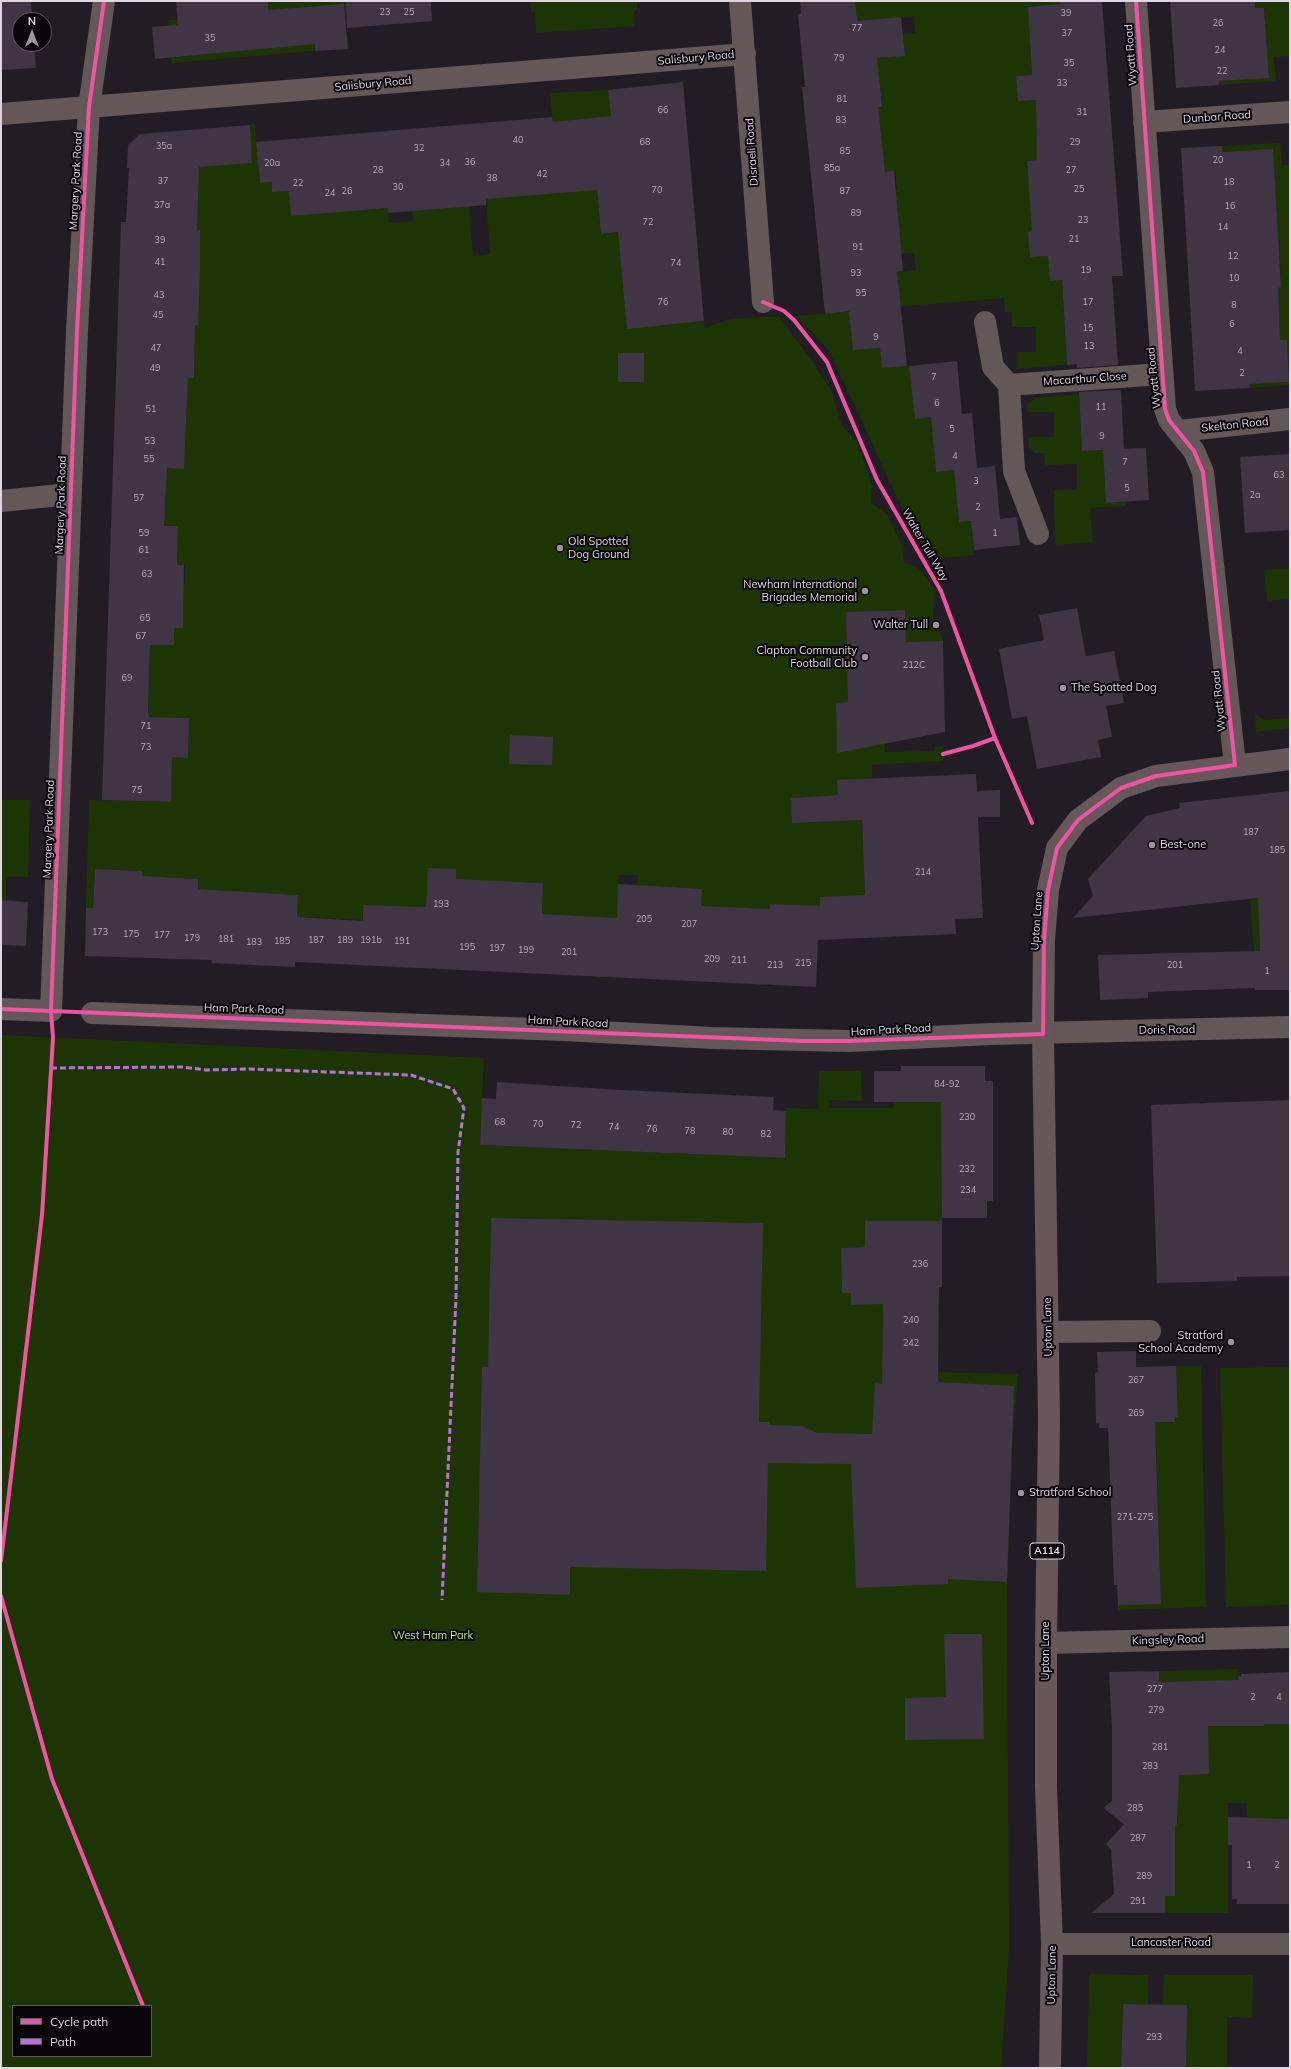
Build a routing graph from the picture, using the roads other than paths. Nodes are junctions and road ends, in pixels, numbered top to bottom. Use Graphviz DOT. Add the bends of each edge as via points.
graph roads {
  1 [pos="104,1"];
  2 [pos="740,1"];
  3 [pos="1136,1"];
  4 [pos="745,54"];
  5 [pos="89,107"];
  6 [pos="1290,112"];
  7 [pos="1,114"];
  8 [pos="1144,122"];
  9 [pos="763,302"];
  10 [pos="985,322"];
  11 [pos="1161,374"];
  12 [pos="1009,385"];
  13 [pos="1290,419"];
  14 [pos="1180,431"];
  15 [pos="70,494"];
  16 [pos="1,501"];
  17 [pos="1038,534"];
  18 [pos="1290,759"];
  19 [pos="1235,765"];
  20 [pos="1,1008"];
  21 [pos="92,1013"];
  22 [pos="1290,1027"];
  23 [pos="1043,1034"];
  24 [pos="1150,1331"];
  25 [pos="1048,1332"];
  26 [pos="1290,1637"];
  27 [pos="1046,1643"];
  28 [pos="1052,1944"];
  29 [pos="1290,1944"];
  30 [pos="1050,2068"];
  1 -- 5 [label="street, Margery Park Road"];
  2 -- 4 [label="street, Disraeli Road"];
  3 -- 8 [label="street, Wyatt Road"];
  4 -- 5 [label="street, Salisbury Road"];
  4 -- 9 [label="street, Disraeli Road"];
  5 -- 7 [label="street, Salisbury Road"];
  5 -- 15 [label="street, Margery Park Road"];
  6 -- 8 [label="street, Dunbar Road"];
  8 -- 11 [label="street, Wyatt Road"];
  10 -- 12 [label="street" via="993,367"];
  11 -- 12 [label="street, Macarthur Close"];
  11 -- 14 [label="street, Wyatt Road" via="1164,409 1169,420"];
  12 -- 17 [label="street" via="1014,471"];
  13 -- 14 [label="street, Skelton Road"];
  14 -- 19 [label="street, Wyatt Road" via="1194,451 1203,472"];
  15 -- 16 [label="street"];
  15 -- 20 [label="street, Margery Park Road" via="51,1011"];
  18 -- 19 [label="main road, Upton Lane / A114"];
  19 -- 23 [label="main road, Upton Lane / A114" via="1156,776 1120,788 1078,820 1057,848 1048,890 1044,940"];
  21 -- 23 [label="street, Ham Park Road" via="849,1041"];
  22 -- 23 [label="street, Doris Road"];
  23 -- 25 [label="main road, Upton Lane / A114"];
  24 -- 25 [label="street"];
  25 -- 27 [label="main road, Upton Lane / A114" via="1050,1419"];
  26 -- 27 [label="street, Kingsley Road"];
  27 -- 28 [label="main road, Upton Lane / A114" via="1046,1788"];
  28 -- 29 [label="street, Lancaster Road"];
  28 -- 30 [label="main road, Upton Lane / A114"];
}
